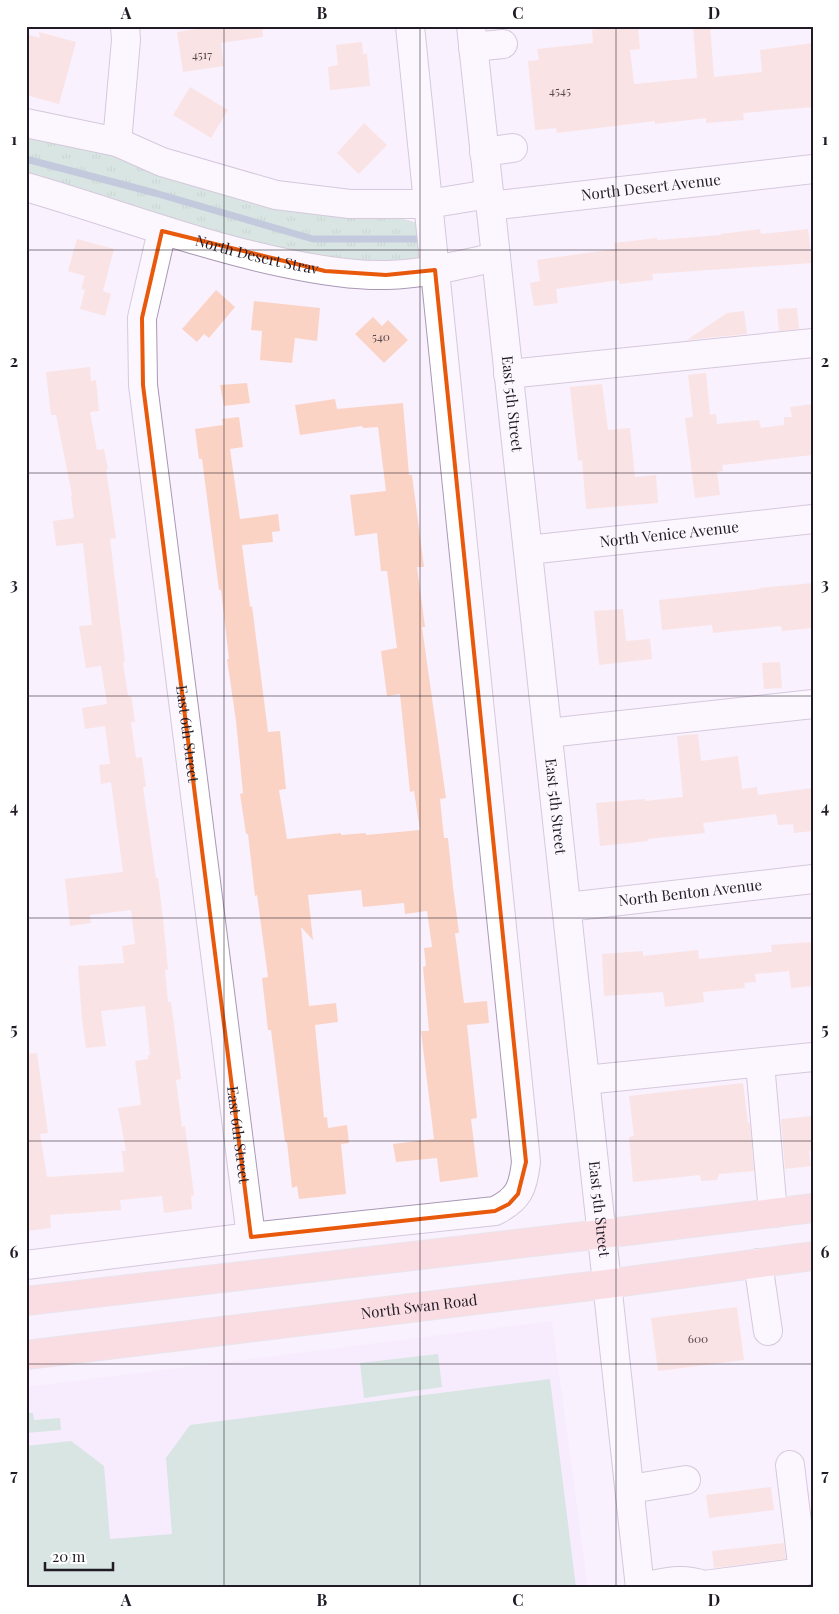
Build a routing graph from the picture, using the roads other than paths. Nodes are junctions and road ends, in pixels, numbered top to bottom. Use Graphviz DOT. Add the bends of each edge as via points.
graph roads {
  1 [pos="124,26"];
  2 [pos="410,26"];
  3 [pos="472,37"];
  4 [pos="503,44"];
  5 [pos="26,123"];
  6 [pos="117,142"];
  7 [pos="513,148"];
  8 [pos="484,152"];
  9 [pos="813,169"];
  10 [pos="26,187"];
  11 [pos="490,200"];
  12 [pos="428,204"];
  13 [pos="162,230"];
  14 [pos="496,257"];
  15 [pos="435,270"];
  16 [pos="813,343"];
  17 [pos="508,374"];
  18 [pos="813,519"];
  19 [pos="528,550"];
  20 [pos="813,704"];
  21 [pos="548,733"];
  22 [pos="813,879"];
  23 [pos="567,907"];
  24 [pos="813,1057"];
  25 [pos="760,1063"];
  26 [pos="585,1080"];
  27 [pos="813,1208"];
  28 [pos="773,1213"];
  29 [pos="602,1234"];
  30 [pos="251,1237"];
  31 [pos="813,1256"];
  32 [pos="758,1263"];
  33 [pos="26,1266"];
  34 [pos="607,1284"];
  35 [pos="26,1301"];
  36 [pos="768,1332"];
  37 [pos="26,1355"];
  38 [pos="790,1465"];
  39 [pos="686,1480"];
  40 [pos="630,1489"];
  41 [pos="640,1588"];
  1 -- 6 [label="street" via="126,40"];
  2 -- 12 [label="street"];
  3 -- 4 [label="street"];
  3 -- 8 [label="street, East 5th Street"];
  5 -- 6 [label="street"];
  6 -- 12 [label="street" via="162,162 276,195 350,204"];
  7 -- 8 [label="street"];
  8 -- 11 [label="street, East 5th Street"];
  9 -- 11 [label="street, North Desert Avenue"];
  10 -- 13 [label="street, North Desert Strav"];
  11 -- 12 [label="street"];
  11 -- 14 [label="street, East 5th Street"];
  12 -- 15 [label="street"];
  13 -- 15 [label="street, North Desert Strav" via="256,257 325,271 386,275"];
  13 -- 30 [label="street, East 6th Street" via="142,318 144,385"];
  14 -- 15 [label="street, North Desert Strav"];
  14 -- 17 [label="street, East 5th Street"];
  15 -- 30 [label="street" via="526,1162 524,1181 509,1204 495,1211"];
  16 -- 17 [label="street"];
  17 -- 19 [label="street, East 5th Street"];
  18 -- 19 [label="street, North Venice Avenue"];
  19 -- 21 [label="street, East 5th Street"];
  20 -- 21 [label="street"];
  21 -- 23 [label="street, East 5th Street"];
  22 -- 23 [label="street, North Benton Avenue"];
  23 -- 26 [label="street, East 5th Street"];
  24 -- 25 [label="street"];
  25 -- 26 [label="street"];
  25 -- 28 [label="street"];
  26 -- 29 [label="street, East 5th Street"];
  27 -- 28 [label="main road"];
  28 -- 29 [label="main road"];
  29 -- 34 [label="street, East 5th Street"];
  29 -- 35 [label="main road"];
  30 -- 33 [label="street"];
  31 -- 32 [label="main road, North Swan Road"];
  32 -- 34 [label="main road, North Swan Road"];
  32 -- 36 [label="street"];
  34 -- 37 [label="main road, North Swan Road"];
  34 -- 40 [label="street, East 5th Street"];
  38 -- 41 [label="street" via="803,1572 704,1585 682,1580"];
  39 -- 40 [label="street"];
  40 -- 41 [label="street, East 5th Street"];
}
